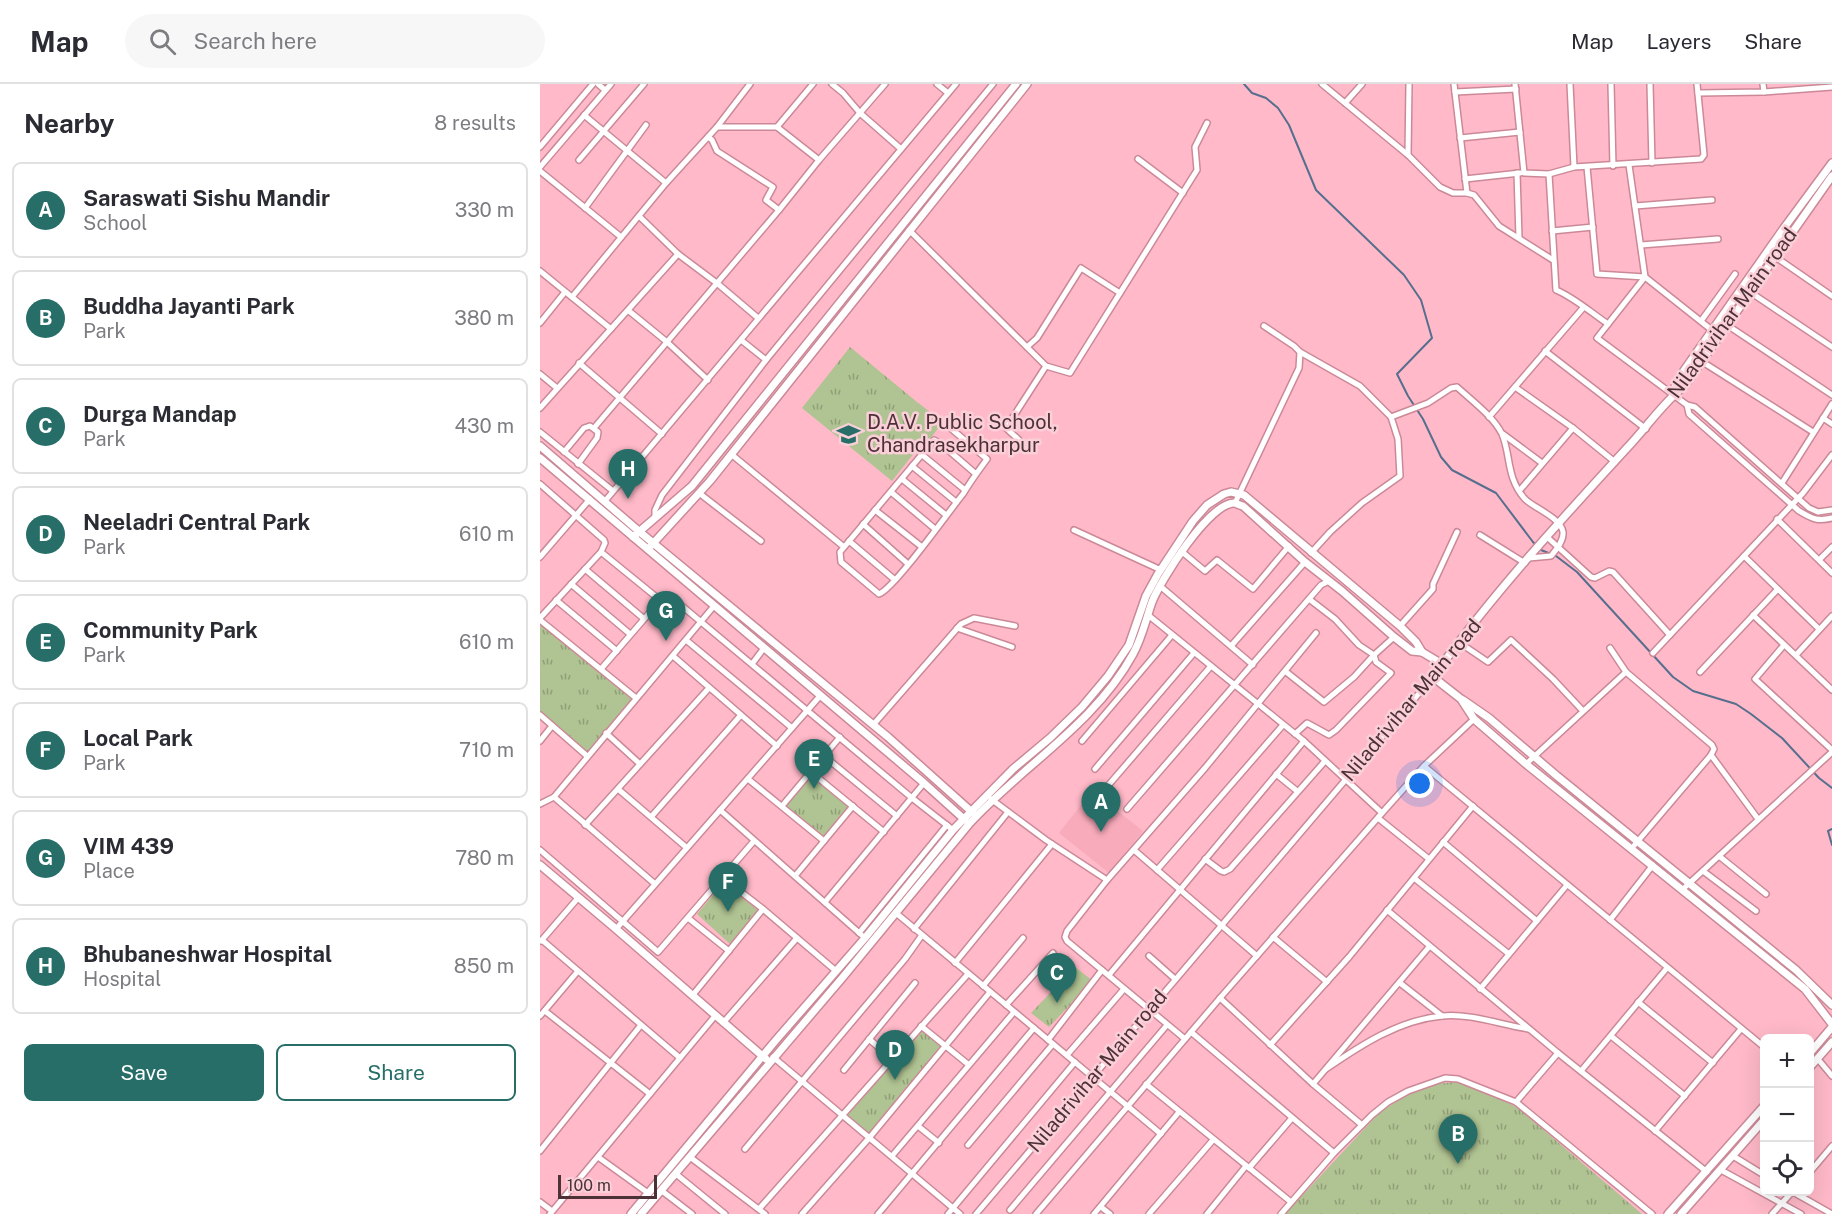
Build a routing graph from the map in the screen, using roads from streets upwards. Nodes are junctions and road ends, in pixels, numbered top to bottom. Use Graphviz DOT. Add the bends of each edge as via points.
graph roads {
  1 [pos="593,84"];
  2 [pos="598,84"];
  3 [pos="610,84"];
  4 [pos="644,84"];
  5 [pos="750,84"];
  6 [pos="813,84"];
  7 [pos="832,84"];
  8 [pos="885,84"];
  9 [pos="937,84"];
  10 [pos="956,84"];
  11 [pos="993,84"];
  12 [pos="1016,84"];
  13 [pos="1027,84"];
  14 [pos="1322,84"];
  15 [pos="1362,84"];
  16 [pos="1409,84"];
  17 [pos="1454,84"];
  18 [pos="1569,84"];
  19 [pos="1611,84"];
  20 [pos="1650,84"];
  21 [pos="1697,84"];
  22 [pos="1763,84"];
  23 [pos="1829,86"];
  24 [pos="1515,87"];
  25 [pos="605,90"];
  26 [pos="1455,92"];
  27 [pos="1764,92"];
  28 [pos="948,93"];
  29 [pos="1698,93"];
  30 [pos="1345,103"];
  31 [pos="860,113"];
  32 [pos="584,115"];
  33 [pos="1207,123"];
  34 [pos="646,125"];
  35 [pos="717,127"];
  36 [pos="777,127"];
  37 [pos="604,131"];
  38 [pos="1520,132"];
  39 [pos="708,137"];
  40 [pos="1460,138"];
  41 [pos="540,147"];
  42 [pos="901,149"];
  43 [pos="627,150"];
  44 [pos="1408,155"];
  45 [pos="1138,159"];
  46 [pos="579,160"];
  47 [pos="819,160"];
  48 [pos="1652,163"];
  49 [pos="1832,163"];
  50 [pos="1629,165"];
  51 [pos="1613,166"];
  52 [pos="1574,167"];
  53 [pos="1587,167"];
  54 [pos="540,169"];
  55 [pos="1520,173"];
  56 [pos="1549,174"];
  57 [pos="1832,176"];
  58 [pos="1465,178"];
  59 [pos="666,183"];
  60 [pos="1183,193"];
  61 [pos="1467,193"];
  62 [pos="1712,200"];
  63 [pos="1635,206"];
  64 [pos="585,208"];
  65 [pos="779,210"];
  66 [pos="639,216"];
  67 [pos="1593,227"];
  68 [pos="909,230"];
  69 [pos="1552,231"];
  70 [pos="621,237"];
  71 [pos="1519,238"];
  72 [pos="1718,239"];
  73 [pos="1641,244"];
  74 [pos="678,254"];
  75 [pos="1774,256"];
  76 [pos="1553,260"];
  77 [pos="543,273"];
  78 [pos="1735,274"];
  79 [pos="1645,277"];
  80 [pos="540,282"];
  81 [pos="718,284"];
  82 [pos="565,291"];
  83 [pos="1750,292"];
  84 [pos="1120,293"];
  85 [pos="1832,296"];
  86 [pos="572,297"];
  87 [pos="1583,308"];
  88 [pos="629,311"];
  89 [pos="758,318"];
  90 [pos="1701,321"];
  91 [pos="540,322"];
  92 [pos="1608,324"];
  93 [pos="1727,325"];
  94 [pos="1264,326"];
  95 [pos="611,329"];
  96 [pos="1713,331"];
  97 [pos="741,340"];
  98 [pos="667,342"];
  99 [pos="1027,347"];
  100 [pos="1832,347"];
  101 [pos="1545,351"];
  102 [pos="1300,352"];
  103 [pos="766,360"];
  104 [pos="1701,361"];
  105 [pos="579,363"];
  106 [pos="1046,366"];
  107 [pos="540,374"];
  108 [pos="708,380"];
  109 [pos="1515,387"];
  110 [pos="557,388"];
  111 [pos="1672,395"];
  112 [pos="1832,395"];
  113 [pos="620,398"];
  114 [pos="1832,404"];
  115 [pos="1687,405"];
  116 [pos="540,408"];
  117 [pos="1391,417"];
  118 [pos="1489,417"];
  119 [pos="1823,418"];
  120 [pos="1832,424"];
  121 [pos="948,426"];
  122 [pos="594,428"];
  123 [pos="1573,428"];
  124 [pos="1646,429"];
  125 [pos="540,432"];
  126 [pos="1813,432"];
  127 [pos="1502,433"];
  128 [pos="662,434"];
  129 [pos="1019,440"];
  130 [pos="540,446"];
  131 [pos="564,452"];
  132 [pos="731,454"];
  133 [pos="921,454"];
  134 [pos="1832,455"];
  135 [pos="540,458"];
  136 [pos="1615,462"];
  137 [pos="1542,463"];
  138 [pos="578,464"];
  139 [pos="912,466"];
  140 [pos="976,474"];
  141 [pos="902,478"];
  142 [pos="1782,483"];
  143 [pos="540,484"];
  144 [pos="965,490"];
  145 [pos="1520,490"];
  146 [pos="613,491"];
  147 [pos="891,492"];
  148 [pos="699,493"];
  149 [pos="1239,494"];
  150 [pos="1797,498"];
  151 [pos="590,499"];
  152 [pos="605,501"];
  153 [pos="956,502"];
  154 [pos="1235,503"];
  155 [pos="1792,505"];
  156 [pos="875,510"];
  157 [pos="1832,510"];
  158 [pos="577,515"];
  159 [pos="946,515"];
  160 [pos="655,518"];
  161 [pos="1832,518"];
  162 [pos="1777,519"];
  163 [pos="1559,523"];
  164 [pos="863,524"];
  165 [pos="935,529"];
  166 [pos="640,530"];
  167 [pos="1074,530"];
  168 [pos="1457,532"];
  169 [pos="1479,535"];
  170 [pos="633,537"];
  171 [pos="1546,538"];
  172 [pos="761,541"];
  173 [pos="849,541"];
  174 [pos="653,542"];
  175 [pos="1289,546"];
  176 [pos="844,547"];
  177 [pos="922,547"];
  178 [pos="1558,547"];
  179 [pos="1832,547"];
  180 [pos="648,549"];
  181 [pos="1181,551"];
  182 [pos="601,552"];
  183 [pos="541,553"];
  184 [pos="1311,553"];
  185 [pos="1744,556"];
  186 [pos="1820,559"];
  187 [pos="1527,561"];
  188 [pos="1305,562"];
  189 [pos="908,564"];
  190 [pos="585,569"];
  191 [pos="1161,570"];
  192 [pos="1832,573"];
  193 [pos="896,580"];
  194 [pos="1329,581"];
  195 [pos="571,584"];
  196 [pos="1160,586"];
  197 [pos="1777,590"];
  198 [pos="1309,599"];
  199 [pos="556,600"];
  200 [pos="660,600"];
  201 [pos="714,606"];
  202 [pos="736,611"];
  203 [pos="1148,615"];
  204 [pos="1753,615"];
  205 [pos="1832,616"];
  206 [pos="643,618"];
  207 [pos="540,619"];
  208 [pos="730,619"];
  209 [pos="702,621"];
  210 [pos="1015,626"];
  211 [pos="1400,626"];
  212 [pos="957,628"];
  213 [pos="1819,629"];
  214 [pos="1316,633"];
  215 [pos="630,634"];
  216 [pos="1670,634"];
  217 [pos="1172,635"];
  218 [pos="1394,637"];
  219 [pos="686,640"];
  220 [pos="1460,643"];
  221 [pos="1784,645"];
  222 [pos="1231,646"];
  223 [pos="1012,647"];
  224 [pos="764,648"];
  225 [pos="1610,648"];
  226 [pos="617,651"];
  227 [pos="1422,652"];
  228 [pos="1194,653"];
  229 [pos="1653,653"];
  230 [pos="1374,655"];
  231 [pos="1796,655"];
  232 [pos="673,656"];
  233 [pos="752,664"];
  234 [pos="1442,664"];
  235 [pos="1253,665"];
  236 [pos="1211,666"];
  237 [pos="602,669"];
  238 [pos="1285,671"];
  239 [pos="1626,672"];
  240 [pos="1700,672"];
  241 [pos="1433,677"];
  242 [pos="1234,685"];
  243 [pos="1831,686"];
  244 [pos="709,687"];
  245 [pos="820,696"];
  246 [pos="636,698"];
  247 [pos="1461,699"];
  248 [pos="1258,704"];
  249 [pos="808,710"];
  250 [pos="1583,711"];
  251 [pos="540,715"];
  252 [pos="741,715"];
  253 [pos="1474,719"];
  254 [pos="873,725"];
  255 [pos="1284,725"];
  256 [pos="552,726"];
  257 [pos="792,728"];
  258 [pos="606,733"];
  259 [pos="1295,734"];
  260 [pos="840,737"];
  261 [pos="540,741"];
  262 [pos="1082,741"];
  263 [pos="1304,741"];
  264 [pos="777,746"];
  265 [pos="1832,751"];
  266 [pos="1712,755"];
  267 [pos="587,756"];
  268 [pos="824,756"];
  269 [pos="1534,756"];
  270 [pos="1325,760"];
  271 [pos="640,764"];
  272 [pos="1526,764"];
  273 [pos="1424,766"];
  274 [pos="1095,769"];
  275 [pos="811,772"];
  276 [pos="1276,774"];
  277 [pos="748,779"];
  278 [pos="1345,780"];
  279 [pos="924,783"];
  280 [pos="1106,788"];
  281 [pos="618,789"];
  282 [pos="1298,791"];
  283 [pos="554,797"];
  284 [pos="912,798"];
  285 [pos="991,799"];
  286 [pos="540,804"];
  287 [pos="782,806"];
  288 [pos="853,806"];
  289 [pos="1473,806"];
  290 [pos="1126,808"];
  291 [pos="720,810"];
  292 [pos="1008,812"];
  293 [pos="973,813"];
  294 [pos="1380,815"];
  295 [pos="897,816"];
  296 [pos="651,817"];
  297 [pos="1758,819"];
  298 [pos="966,821"];
  299 [pos="585,825"];
  300 [pos="950,827"];
  301 [pos="884,832"];
  302 [pos="754,841"];
  303 [pos="824,841"];
  304 [pos="1443,842"];
  305 [pos="1637,842"];
  306 [pos="1052,844"];
  307 [pos="687,848"];
  308 [pos="1632,848"];
  309 [pos="540,850"];
  310 [pos="1134,850"];
  311 [pos="1719,856"];
  312 [pos="1205,859"];
  313 [pos="1429,859"];
  314 [pos="1653,865"];
  315 [pos="540,866"];
  316 [pos="1157,870"];
  317 [pos="1703,871"];
  318 [pos="795,876"];
  319 [pos="723,878"];
  320 [pos="1414,878"];
  321 [pos="1107,880"];
  322 [pos="655,884"];
  323 [pos="1689,884"];
  324 [pos="1568,885"];
  325 [pos="1180,889"];
  326 [pos="1682,890"];
  327 [pos="1766,894"];
  328 [pos="578,898"];
  329 [pos="825,902"];
  330 [pos="763,909"];
  331 [pos="1387,910"];
  332 [pos="1756,911"];
  333 [pos="896,913"];
  334 [pos="688,918"];
  335 [pos="1610,920"];
  336 [pos="622,921"];
  337 [pos="1537,921"];
  338 [pos="1221,925"];
  339 [pos="880,927"];
  340 [pos="616,929"];
  341 [pos="914,929"];
  342 [pos="862,935"];
  343 [pos="922,935"];
  344 [pos="1273,937"];
  345 [pos="797,938"];
  346 [pos="1023,938"];
  347 [pos="541,941"];
  348 [pos="1430,947"];
  349 [pos="729,951"];
  350 [pos="1053,953"];
  351 [pos="1509,954"];
  352 [pos="1149,956"];
  353 [pos="1257,956"];
  354 [pos="955,963"];
  355 [pos="1667,968"];
  356 [pos="1102,970"];
  357 [pos="578,971"];
  358 [pos="836,971"];
  359 [pos="968,974"];
  360 [pos="1108,975"];
  361 [pos="1175,980"];
  362 [pos="1327,982"];
  363 [pos="915,983"];
  364 [pos="1400,983"];
  365 [pos="983,986"];
  366 [pos="1124,989"];
  367 [pos="1480,989"];
  368 [pos="990,992"];
  369 [pos="693,996"];
  370 [pos="1220,998"];
  371 [pos="1638,1002"];
  372 [pos="1006,1005"];
  373 [pos="1832,1005"];
  374 [pos="1149,1010"];
  375 [pos="544,1011"];
  376 [pos="1014,1012"];
  377 [pos="540,1016"];
  378 [pos="715,1016"];
  379 [pos="1442,1016"];
  380 [pos="723,1023"];
  381 [pos="641,1025"];
  382 [pos="1167,1025"];
  383 [pos="1832,1025"];
  384 [pos="921,1026"];
  385 [pos="1034,1028"];
  386 [pos="1741,1029"];
  387 [pos="1530,1030"];
  388 [pos="1191,1032"];
  389 [pos="1611,1036"];
  390 [pos="869,1039"];
  391 [pos="1185,1039"];
  392 [pos="1048,1040"];
  393 [pos="1832,1042"];
  394 [pos="1053,1044"];
  395 [pos="1760,1044"];
  396 [pos="1270,1045"];
  397 [pos="945,1046"];
  398 [pos="1814,1047"];
  399 [pos="1558,1053"];
  400 [pos="1067,1055"];
  401 [pos="762,1056"];
  402 [pos="680,1058"];
  403 [pos="1817,1058"];
  404 [pos="771,1059"];
  405 [pos="892,1059"];
  406 [pos="1075,1062"];
  407 [pos="1814,1062"];
  408 [pos="610,1063"];
  409 [pos="1713,1063"];
  410 [pos="969,1065"];
  411 [pos="1326,1069"];
  412 [pos="844,1070"];
  413 [pos="1581,1071"];
  414 [pos="1092,1076"];
  415 [pos="1832,1076"];
  416 [pos="802,1080"];
  417 [pos="1146,1084"];
  418 [pos="1313,1084"];
  419 [pos="1111,1092"];
  420 [pos="650,1094"];
  421 [pos="1685,1096"];
  422 [pos="1516,1101"];
  423 [pos="1127,1106"];
  424 [pos="1760,1111"];
  425 [pos="1179,1112"];
  426 [pos="843,1114"];
  427 [pos="1292,1118"];
  428 [pos="1362,1125"];
  429 [pos="1760,1125"];
  430 [pos="918,1126"];
  431 [pos="1655,1131"];
  432 [pos="1161,1134"];
  433 [pos="870,1137"];
  434 [pos="1213,1140"];
  435 [pos="939,1143"];
  436 [pos="1734,1143"];
  437 [pos="968,1145"];
  438 [pos="1832,1146"];
  439 [pos="1740,1148"];
  440 [pos="745,1149"];
  441 [pos="540,1151"];
  442 [pos="1334,1153"];
  443 [pos="690,1156"];
  444 [pos="892,1156"];
  445 [pos="1733,1156"];
  446 [pos="598,1157"];
  447 [pos="670,1166"];
  448 [pos="1814,1166"];
  449 [pos="1248,1167"];
  450 [pos="1721,1170"];
  451 [pos="1707,1172"];
  452 [pos="677,1173"];
  453 [pos="912,1173"];
  454 [pos="1760,1173"];
  455 [pos="662,1191"];
  456 [pos="648,1193"];
  457 [pos="1788,1196"];
  458 [pos="1801,1196"];
  459 [pos="540,1202"];
  460 [pos="1291,1202"];
  461 [pos="1782,1203"];
  462 [pos="1101,1207"];
  463 [pos="953,1208"];
  464 [pos="759,1209"];
  465 [pos="1010,1210"];
  466 [pos="551,1213"];
  467 [pos="631,1214"];
  468 [pos="641,1214"];
  469 [pos="692,1214"];
  470 [pos="725,1214"];
  471 [pos="765,1214"];
  472 [pos="802,1214"];
  473 [pos="878,1214"];
  474 [pos="948,1214"];
  475 [pos="960,1214"];
  476 [pos="976,1214"];
  477 [pos="1036,1214"];
  478 [pos="1094,1214"];
  479 [pos="1110,1214"];
  480 [pos="1149,1214"];
  481 [pos="1207,1214"];
  482 [pos="1281,1214"];
  483 [pos="1652,1214"];
  484 [pos="1668,1214"];
  485 [pos="1681,1214"];
  486 [pos="1772,1214"];
  487 [pos="1801,1214"];
  488 [pos="1832,1214"];
  1 -- 41 [label="street"];
  2 -- 25 [label="street"];
  3 -- 25 [label="street"];
  4 -- 37 [label="street"];
  5 -- 35 [label="street"];
  6 -- 36 [label="street"];
  7 -- 31 [label="street"];
  8 -- 31 [label="street"];
  9 -- 28 [label="street"];
  10 -- 28 [label="street"];
  11 -- 103 [label="street"];
  12 -- 160 [label="street" via="698,479"];
  13 -- 68 [label="street"];
  14 -- 30 [label="street"];
  15 -- 30 [label="street"];
  16 -- 44 [label="street"];
  17 -- 26 [label="street"];
  18 -- 52 [label="street"];
  19 -- 51 [label="street"];
  20 -- 48 [label="street"];
  21 -- 29 [label="street"];
  22 -- 27 [label="street"];
  23 -- 27 [label="street"];
  24 -- 26 [label="street"];
  24 -- 38 [label="street"];
  25 -- 32 [label="street"];
  26 -- 40 [label="street"];
  27 -- 29 [label="street"];
  28 -- 42 [label="street"];
  29 -- 48 [label="street" via="1704,154 1701,159"];
  30 -- 44 [label="street"];
  31 -- 42 [label="street"];
  31 -- 47 [label="street"];
  32 -- 37 [label="street"];
  32 -- 54 [label="street"];
  33 -- 60 [label="street" via="1195,147 1197,170"];
  34 -- 43 [label="street"];
  35 -- 36 [label="street"];
  35 -- 39 [label="street"];
  36 -- 47 [label="street"];
  37 -- 43 [label="street"];
  37 -- 46 [label="street"];
  38 -- 40 [label="street"];
  38 -- 55 [label="street"];
  39 -- 59 [label="street"];
  39 -- 65 [label="street" via="717,151 773,187 766,200"];
  40 -- 58 [label="street"];
  42 -- 89 [label="street"];
  43 -- 59 [label="street"];
  43 -- 64 [label="street"];
  44 -- 61 [label="street" via="1440,187 1453,193"];
  45 -- 60 [label="street"];
  47 -- 65 [label="street"];
  48 -- 50 [label="street"];
  49 -- 96 [label="street"];
  50 -- 51 [label="street"];
  50 -- 63 [label="street"];
  51 -- 53 [label="street"];
  52 -- 53 [label="street"];
  52 -- 56 [label="street"];
  53 -- 67 [label="street"];
  54 -- 64 [label="street"];
  55 -- 56 [label="street"];
  55 -- 58 [label="street"];
  55 -- 71 [label="street"];
  56 -- 69 [label="street"];
  57 -- 75 [label="street, Niladrivihar Main road"];
  58 -- 61 [label="street"];
  59 -- 66 [label="street"];
  60 -- 84 [label="street"];
  61 -- 71 [label="street" via="1478,198 1499,226"];
  62 -- 63 [label="street"];
  63 -- 73 [label="street"];
  64 -- 70 [label="street"];
  65 -- 81 [label="street"];
  66 -- 70 [label="street"];
  66 -- 74 [label="street"];
  67 -- 69 [label="street"];
  67 -- 79 [label="street" via="1597,274"];
  68 -- 99 [label="street"];
  68 -- 132 [label="street"];
  69 -- 76 [label="street"];
  70 -- 86 [label="street"];
  71 -- 76 [label="street"];
  72 -- 73 [label="street"];
  73 -- 79 [label="street"];
  74 -- 81 [label="street"];
  74 -- 88 [label="street"];
  75 -- 83 [label="street, Niladrivihar Main road"];
  75 -- 85 [label="street"];
  76 -- 87 [label="street" via="1556,290 1572,296"];
  77 -- 80 [label="street"];
  77 -- 82 [label="street"];
  78 -- 90 [label="street"];
  79 -- 90 [label="street"];
  79 -- 92 [label="street"];
  81 -- 89 [label="street"];
  81 -- 98 [label="street"];
  82 -- 86 [label="street"];
  82 -- 91 [label="street"];
  83 -- 93 [label="street, Niladrivihar Main road"];
  83 -- 100 [label="street"];
  84 -- 99 [label="street" via="1081,268 1037,338"];
  84 -- 106 [label="street" via="1070,373"];
  86 -- 95 [label="street"];
  87 -- 92 [label="street"];
  87 -- 101 [label="street"];
  88 -- 95 [label="street"];
  88 -- 98 [label="street"];
  89 -- 97 [label="street"];
  90 -- 96 [label="street"];
  92 -- 111 [label="street" via="1597,338"];
  93 -- 104 [label="street, Niladrivihar Main road"];
  93 -- 112 [label="street"];
  94 -- 102 [label="street"];
  95 -- 105 [label="street"];
  96 -- 111 [label="street" via="1678,379"];
  97 -- 103 [label="street"];
  97 -- 108 [label="street"];
  98 -- 108 [label="street"];
  98 -- 113 [label="street"];
  99 -- 106 [label="street"];
  101 -- 109 [label="street"];
  101 -- 124 [label="street"];
  102 -- 117 [label="street" via="1360,386"];
  102 -- 149 [label="street" via="1299,368"];
  103 -- 160 [label="street" via="662,495"];
  104 -- 111 [label="street, Niladrivihar Main road" via="1685,385"];
  104 -- 126 [label="street"];
  105 -- 110 [label="street"];
  105 -- 113 [label="street"];
  106 -- 129 [label="street" via="1005,428"];
  107 -- 110 [label="street"];
  108 -- 128 [label="street"];
  109 -- 118 [label="street"];
  109 -- 123 [label="street"];
  110 -- 116 [label="street"];
  111 -- 115 [label="street"];
  111 -- 124 [label="street, Niladrivihar Main road"];
  113 -- 122 [label="street"];
  113 -- 128 [label="street"];
  114 -- 119 [label="street"];
  115 -- 142 [label="street" via="1695,407"];
  115 -- 155 [label="street" via="1689,414"];
  117 -- 118 [label="street" via="1457,387"];
  117 -- 184 [label="street" via="1398,439 1400,476 1362,503"];
  118 -- 127 [label="street"];
  119 -- 120 [label="street"];
  119 -- 126 [label="street"];
  121 -- 140 [label="street" via="987,459"];
  122 -- 131 [label="street" via="584,428"];
  122 -- 138 [label="street" via="597,438"];
  123 -- 136 [label="street"];
  123 -- 137 [label="street"];
  124 -- 136 [label="street, Niladrivihar Main road"];
  125 -- 131 [label="street"];
  126 -- 142 [label="street"];
  127 -- 137 [label="street"];
  127 -- 145 [label="street" via="1513,479"];
  128 -- 146 [label="street"];
  130 -- 152 [label="street"];
  131 -- 138 [label="street"];
  132 -- 148 [label="street"];
  132 -- 176 [label="street"];
  133 -- 139 [label="street"];
  133 -- 140 [label="street" via="931,442 937,441"];
  133 -- 144 [label="street"];
  134 -- 150 [label="street"];
  135 -- 151 [label="street"];
  136 -- 163 [label="street, Niladrivihar Main road"];
  137 -- 145 [label="street"];
  138 -- 146 [label="street"];
  139 -- 141 [label="street"];
  139 -- 153 [label="street"];
  140 -- 144 [label="street"];
  141 -- 147 [label="street"];
  141 -- 159 [label="street"];
  142 -- 150 [label="street"];
  143 -- 158 [label="street"];
  144 -- 153 [label="street"];
  145 -- 163 [label="street"];
  146 -- 152 [label="street"];
  147 -- 156 [label="street"];
  147 -- 165 [label="street"];
  148 -- 172 [label="street"];
  148 -- 174 [label="street"];
  149 -- 154 [label="street"];
  149 -- 184 [label="street"];
  149 -- 191 [label="street" via="1224,494 1207,505"];
  150 -- 155 [label="street"];
  150 -- 157 [label="street" via="1818,512"];
  151 -- 158 [label="street"];
  151 -- 170 [label="street"];
  152 -- 166 [label="street"];
  153 -- 159 [label="street"];
  154 -- 175 [label="street"];
  154 -- 181 [label="street" via="1216,512"];
  155 -- 161 [label="street" via="1814,520"];
  155 -- 162 [label="street"];
  156 -- 164 [label="street"];
  156 -- 177 [label="street"];
  158 -- 182 [label="street" via="604,540"];
  158 -- 183 [label="street"];
  159 -- 165 [label="street"];
  160 -- 166 [label="street"];
  162 -- 185 [label="street"];
  162 -- 186 [label="street"];
  163 -- 171 [label="street, Niladrivihar Main road"];
  163 -- 178 [label="street" via="1563,532"];
  164 -- 173 [label="street"];
  164 -- 189 [label="street"];
  165 -- 177 [label="street"];
  166 -- 170 [label="street"];
  166 -- 174 [label="street"];
  167 -- 191 [label="street"];
  168 -- 211 [label="street" via="1433,589"];
  169 -- 187 [label="street"];
  170 -- 180 [label="street"];
  171 -- 178 [label="street"];
  171 -- 187 [label="street, Niladrivihar Main road"];
  173 -- 176 [label="street"];
  173 -- 193 [label="street"];
  174 -- 180 [label="street"];
  174 -- 202 [label="street"];
  175 -- 181 [label="street" via="1253,589 1216,560 1205,571"];
  175 -- 188 [label="street"];
  176 -- 193 [label="street" via="841,562 874,592 883,593"];
  177 -- 189 [label="street"];
  178 -- 187 [label="street" via="1551,556"];
  178 -- 216 [label="street" via="1591,577 1613,572"];
  179 -- 186 [label="street"];
  180 -- 201 [label="street"];
  181 -- 196 [label="street"];
  182 -- 190 [label="street"];
  182 -- 200 [label="street"];
  184 -- 211 [label="street"];
  185 -- 197 [label="street"];
  185 -- 216 [label="street"];
  186 -- 192 [label="street"];
  187 -- 220 [label="street, Niladrivihar Main road"];
  188 -- 194 [label="street"];
  188 -- 222 [label="street"];
  189 -- 193 [label="street"];
  190 -- 195 [label="street"];
  190 -- 206 [label="street"];
  191 -- 293 [label="street" via="1146,596 1128,645 1108,676 1083,707 1013,769"];
  194 -- 198 [label="street"];
  194 -- 218 [label="street"];
  195 -- 199 [label="street"];
  195 -- 215 [label="street"];
  196 -- 203 [label="street"];
  196 -- 222 [label="street"];
  197 -- 204 [label="street"];
  197 -- 213 [label="street"];
  198 -- 230 [label="street"];
  198 -- 235 [label="street"];
  199 -- 207 [label="street"];
  199 -- 226 [label="street"];
  200 -- 206 [label="street"];
  200 -- 209 [label="street" via="669,596"];
  201 -- 208 [label="street"];
  201 -- 209 [label="street"];
  202 -- 208 [label="street"];
  202 -- 254 [label="street"];
  203 -- 217 [label="street"];
  203 -- 285 [label="street" via="1134,653 1097,702 1076,726"];
  204 -- 221 [label="street"];
  204 -- 240 [label="street"];
  205 -- 213 [label="street"];
  206 -- 215 [label="street"];
  207 -- 237 [label="street"];
  208 -- 224 [label="street"];
  209 -- 219 [label="street"];
  209 -- 233 [label="street"];
  210 -- 212 [label="street" via="974,618"];
  211 -- 227 [label="street"];
  212 -- 223 [label="street"];
  212 -- 254 [label="street"];
  213 -- 231 [label="street"];
  214 -- 238 [label="street"];
  215 -- 226 [label="street"];
  216 -- 229 [label="street"];
  217 -- 228 [label="street"];
  217 -- 262 [label="street"];
  218 -- 227 [label="street" via="1412,651"];
  218 -- 230 [label="street"];
  219 -- 232 [label="street"];
  219 -- 257 [label="street"];
  220 -- 234 [label="street, Niladrivihar Main road"];
  220 -- 250 [label="street" via="1488,662 1511,640"];
  221 -- 231 [label="street"];
  221 -- 265 [label="street" via="1755,679"];
  222 -- 235 [label="street"];
  224 -- 233 [label="street"];
  224 -- 245 [label="street"];
  225 -- 239 [label="street"];
  226 -- 237 [label="street"];
  227 -- 234 [label="street"];
  228 -- 236 [label="street"];
  228 -- 274 [label="street"];
  230 -- 238 [label="street" via="1324,702"];
  230 -- 259 [label="street" via="1376,662 1391,673 1336,730 1329,735 1307,723"];
  231 -- 243 [label="street"];
  232 -- 244 [label="street"];
  232 -- 246 [label="street"];
  233 -- 249 [label="street"];
  234 -- 241 [label="street, Niladrivihar Main road"];
  235 -- 242 [label="street"];
  236 -- 242 [label="street"];
  236 -- 280 [label="street"];
  237 -- 246 [label="street"];
  238 -- 248 [label="street"];
  239 -- 250 [label="street"];
  239 -- 266 [label="street" via="1712,745"];
  241 -- 247 [label="street"];
  241 -- 278 [label="street, Niladrivihar Main road"];
  242 -- 248 [label="street"];
  242 -- 290 [label="street"];
  244 -- 252 [label="street"];
  244 -- 271 [label="street"];
  245 -- 249 [label="street"];
  245 -- 279 [label="street"];
  246 -- 258 [label="street"];
  247 -- 253 [label="street"];
  247 -- 269 [label="street"];
  248 -- 255 [label="street"];
  248 -- 310 [label="street"];
  249 -- 257 [label="street"];
  249 -- 260 [label="street"];
  250 -- 269 [label="street"];
  251 -- 256 [label="street"];
  252 -- 264 [label="street"];
  252 -- 296 [label="street"];
  253 -- 272 [label="street"];
  253 -- 273 [label="street"];
  254 -- 293 [label="street"];
  255 -- 259 [label="street"];
  255 -- 316 [label="street"];
  256 -- 261 [label="street"];
  256 -- 267 [label="street"];
  257 -- 264 [label="street"];
  258 -- 267 [label="street"];
  258 -- 271 [label="street"];
  259 -- 263 [label="street"];
  260 -- 268 [label="street"];
  260 -- 284 [label="street"];
  263 -- 270 [label="street"];
  263 -- 276 [label="street"];
  264 -- 277 [label="street"];
  265 -- 297 [label="street"];
  266 -- 297 [label="street"];
  266 -- 305 [label="street"];
  267 -- 283 [label="street"];
  268 -- 275 [label="street"];
  268 -- 295 [label="street"];
  269 -- 272 [label="street"];
  269 -- 305 [label="street"];
  270 -- 278 [label="street"];
  270 -- 282 [label="street"];
  271 -- 281 [label="street"];
  272 -- 308 [label="street"];
  273 -- 289 [label="street"];
  273 -- 294 [label="street"];
  275 -- 287 [label="street"];
  275 -- 288 [label="street"];
  276 -- 282 [label="street"];
  276 -- 312 [label="street"];
  277 -- 287 [label="street"];
  277 -- 291 [label="street"];
  278 -- 294 [label="street"];
  278 -- 338 [label="street, Niladrivihar Main road"];
  279 -- 284 [label="street"];
  279 -- 298 [label="street"];
  281 -- 296 [label="street"];
  281 -- 299 [label="street"];
  282 -- 312 [label="street" via="1230,869 1221,871"];
  283 -- 286 [label="street"];
  283 -- 299 [label="street"];
  284 -- 295 [label="street"];
  284 -- 300 [label="street"];
  285 -- 292 [label="street"];
  285 -- 293 [label="street"];
  287 -- 303 [label="street"];
  288 -- 301 [label="street"];
  288 -- 303 [label="street"];
  289 -- 304 [label="street"];
  289 -- 324 [label="street"];
  291 -- 302 [label="street"];
  291 -- 307 [label="street"];
  292 -- 306 [label="street"];
  292 -- 341 [label="street"];
  293 -- 298 [label="street"];
  294 -- 313 [label="street"];
  294 -- 344 [label="street"];
  295 -- 301 [label="street"];
  296 -- 307 [label="street"];
  297 -- 311 [label="street"];
  298 -- 300 [label="street"];
  298 -- 333 [label="street"];
  299 -- 322 [label="street"];
  300 -- 339 [label="street"];
  300 -- 342 [label="street"];
  301 -- 329 [label="street"];
  302 -- 318 [label="street"];
  302 -- 319 [label="street"];
  303 -- 318 [label="street"];
  304 -- 313 [label="street"];
  304 -- 337 [label="street"];
  305 -- 308 [label="street"];
  305 -- 323 [label="street"];
  306 -- 321 [label="street"];
  306 -- 354 [label="street"];
  307 -- 322 [label="street"];
  308 -- 314 [label="street"];
  309 -- 336 [label="street"];
  310 -- 316 [label="street"];
  310 -- 321 [label="street"];
  311 -- 317 [label="street"];
  311 -- 327 [label="street"];
  312 -- 325 [label="street"];
  313 -- 320 [label="street"];
  314 -- 326 [label="street"];
  314 -- 335 [label="street"];
  315 -- 328 [label="street"];
  316 -- 325 [label="street"];
  317 -- 323 [label="street"];
  317 -- 332 [label="street"];
  318 -- 329 [label="street"];
  319 -- 330 [label="street"];
  319 -- 334 [label="street"];
  320 -- 331 [label="street"];
  320 -- 351 [label="street"];
  321 -- 356 [label="street" via="1065,937"];
  322 -- 336 [label="street"];
  323 -- 326 [label="street"];
  323 -- 373 [label="street" via="1796,970"];
  324 -- 335 [label="street"];
  324 -- 337 [label="street"];
  325 -- 338 [label="street"];
  325 -- 360 [label="street"];
  326 -- 383 [label="street" via="1805,989"];
  328 -- 340 [label="street"];
  328 -- 347 [label="street"];
  329 -- 342 [label="street"];
  330 -- 345 [label="street"];
  330 -- 349 [label="street"];
  331 -- 348 [label="street"];
  331 -- 362 [label="street"];
  333 -- 339 [label="street"];
  333 -- 341 [label="street"];
  334 -- 336 [label="street" via="658,952"];
  334 -- 349 [label="street"];
  335 -- 355 [label="street"];
  336 -- 340 [label="street"];
  337 -- 351 [label="street"];
  338 -- 353 [label="street"];
  338 -- 361 [label="street, Niladrivihar Main road"];
  339 -- 342 [label="street"];
  339 -- 404 [label="street"];
  340 -- 369 [label="street"];
  341 -- 343 [label="street"];
  342 -- 358 [label="street"];
  343 -- 354 [label="street"];
  343 -- 416 [label="street"];
  344 -- 353 [label="street"];
  344 -- 362 [label="street"];
  345 -- 358 [label="street"];
  345 -- 380 [label="street"];
  346 -- 365 [label="street"];
  347 -- 357 [label="street"];
  348 -- 364 [label="street"];
  348 -- 367 [label="street"];
  349 -- 369 [label="street"];
  350 -- 372 [label="street"];
  351 -- 367 [label="street"];
  352 -- 361 [label="street"];
  353 -- 370 [label="street"];
  354 -- 359 [label="street"];
  355 -- 371 [label="street"];
  355 -- 386 [label="street"];
  356 -- 360 [label="street"];
  356 -- 392 [label="street"];
  357 -- 375 [label="street"];
  357 -- 381 [label="street"];
  358 -- 401 [label="street"];
  359 -- 365 [label="street"];
  359 -- 384 [label="street"];
  360 -- 366 [label="street"];
  361 -- 374 [label="street, Niladrivihar Main road"];
  362 -- 396 [label="street"];
  363 -- 390 [label="street"];
  364 -- 379 [label="street"];
  364 -- 411 [label="street"];
  365 -- 368 [label="street"];
  366 -- 374 [label="street"];
  366 -- 400 [label="street"];
  367 -- 387 [label="street"];
  368 -- 372 [label="street"];
  368 -- 397 [label="street"];
  369 -- 378 [label="street"];
  370 -- 388 [label="street"];
  370 -- 396 [label="street"];
  371 -- 389 [label="street"];
  371 -- 409 [label="street"];
  372 -- 376 [label="street"];
  374 -- 382 [label="street"];
  374 -- 414 [label="street, Niladrivihar Main road"];
  375 -- 377 [label="street"];
  375 -- 408 [label="street"];
  376 -- 385 [label="street"];
  376 -- 410 [label="street"];
  378 -- 380 [label="street"];
  378 -- 402 [label="street"];
  379 -- 387 [label="street"];
  379 -- 411 [label="street" via="1379,1036"];
  380 -- 401 [label="street"];
  381 -- 402 [label="street"];
  381 -- 408 [label="street"];
  382 -- 391 [label="street"];
  382 -- 419 [label="street"];
  383 -- 398 [label="street"];
  384 -- 397 [label="street"];
  384 -- 405 [label="street"];
  385 -- 392 [label="street"];
  385 -- 435 [label="street"];
  386 -- 395 [label="street"];
  386 -- 409 [label="street"];
  387 -- 399 [label="street"];
  388 -- 391 [label="street"];
  388 -- 427 [label="street"];
  389 -- 413 [label="street"];
  389 -- 421 [label="street"];
  390 -- 405 [label="street"];
  390 -- 412 [label="street"];
  391 -- 417 [label="street"];
  392 -- 394 [label="street"];
  393 -- 403 [label="street"];
  394 -- 400 [label="street"];
  394 -- 437 [label="street"];
  396 -- 418 [label="street"];
  397 -- 410 [label="street"];
  397 -- 433 [label="street"];
  399 -- 413 [label="street"];
  399 -- 422 [label="street"];
  400 -- 406 [label="street"];
  401 -- 404 [label="street"];
  401 -- 447 [label="street"];
  402 -- 420 [label="street"];
  403 -- 407 [label="street"];
  403 -- 415 [label="street"];
  404 -- 416 [label="street"];
  404 -- 443 [label="street"];
  405 -- 426 [label="street"];
  406 -- 414 [label="street"];
  406 -- 463 [label="street"];
  408 -- 420 [label="street"];
  408 -- 441 [label="street"];
  409 -- 421 [label="street"];
  410 -- 430 [label="street"];
  411 -- 418 [label="street"];
  413 -- 431 [label="street"];
  414 -- 419 [label="street"];
  414 -- 476 [label="street, Niladrivihar Main road"];
  416 -- 426 [label="street"];
  416 -- 440 [label="street"];
  417 -- 423 [label="street"];
  417 -- 425 [label="street"];
  418 -- 428 [label="street"];
  419 -- 423 [label="street"];
  419 -- 465 [label="street"];
  420 -- 446 [label="street"];
  421 -- 431 [label="street"];
  422 -- 428 [label="street" via="1458,1079 1445,1078 1388,1102"];
  422 -- 483 [label="street"];
  423 -- 432 [label="street"];
  423 -- 477 [label="street"];
  424 -- 436 [label="street"];
  425 -- 432 [label="street"];
  425 -- 434 [label="street"];
  426 -- 433 [label="street"];
  426 -- 464 [label="street"];
  427 -- 442 [label="street"];
  427 -- 449 [label="street"];
  428 -- 442 [label="street"];
  429 -- 439 [label="street"];
  430 -- 435 [label="street"];
  430 -- 444 [label="street"];
  431 -- 451 [label="street"];
  432 -- 462 [label="street"];
  433 -- 444 [label="street"];
  433 -- 472 [label="street"];
  434 -- 449 [label="street"];
  434 -- 480 [label="street"];
  435 -- 453 [label="street"];
  436 -- 439 [label="street"];
  436 -- 451 [label="street"];
  438 -- 448 [label="street"];
  439 -- 445 [label="street"];
  442 -- 460 [label="street"];
  443 -- 452 [label="street"];
  443 -- 464 [label="street"];
  444 -- 453 [label="street"];
  445 -- 450 [label="street"];
  445 -- 454 [label="street"];
  446 -- 456 [label="street"];
  446 -- 466 [label="street"];
  447 -- 452 [label="street"];
  447 -- 456 [label="street"];
  449 -- 460 [label="street"];
  449 -- 481 [label="street"];
  450 -- 461 [label="street"];
  450 -- 485 [label="street"];
  451 -- 484 [label="street"];
  452 -- 455 [label="street"];
  452 -- 470 [label="street"];
  453 -- 463 [label="street"];
  453 -- 473 [label="street"];
  455 -- 468 [label="street"];
  455 -- 469 [label="street"];
  456 -- 467 [label="street"];
  457 -- 461 [label="street"];
  458 -- 488 [label="street"];
  459 -- 466 [label="street"];
  460 -- 482 [label="street"];
  461 -- 486 [label="street"];
  461 -- 487 [label="street"];
  462 -- 478 [label="street"];
  462 -- 479 [label="street"];
  463 -- 474 [label="street"];
  463 -- 475 [label="street"];
  464 -- 471 [label="street"];
}
